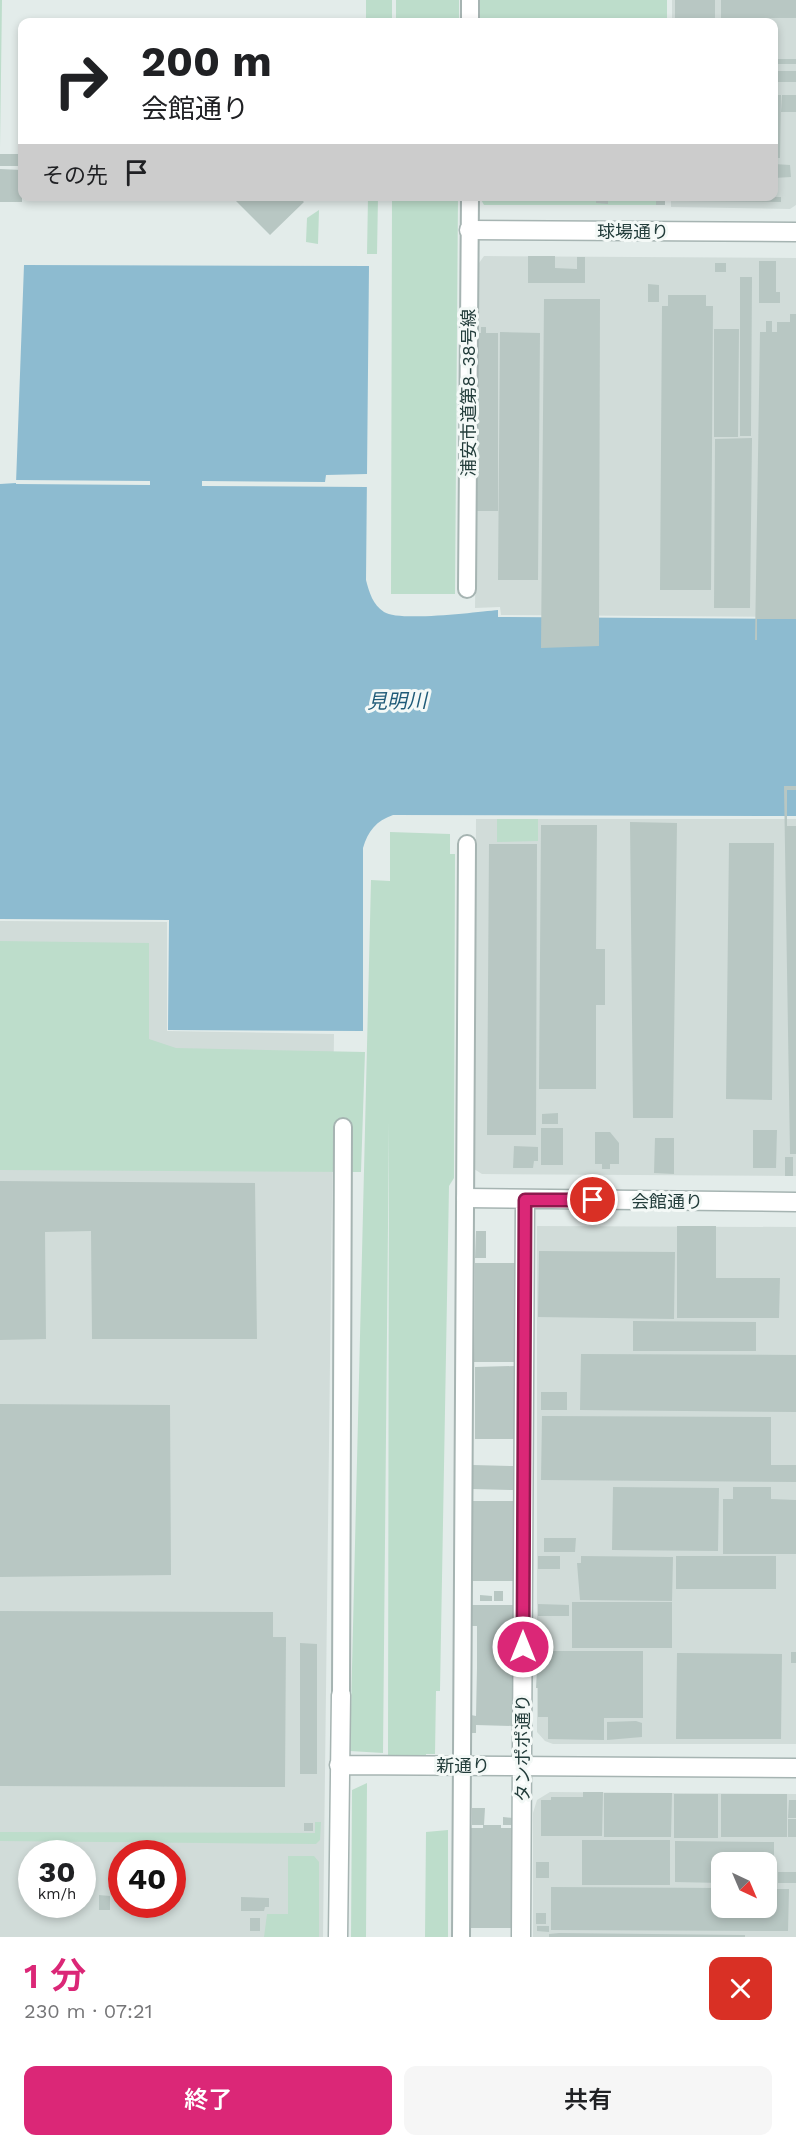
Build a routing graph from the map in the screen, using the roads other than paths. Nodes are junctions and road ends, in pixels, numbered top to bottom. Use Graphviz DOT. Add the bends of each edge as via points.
graph roads {
  1 [pos="470,0"];
  2 [pos="470,18"];
  3 [pos="470,201"];
  4 [pos="470,230"];
  5 [pos="796,232"];
  6 [pos="467,590"];
  7 [pos="467,844"];
  8 [pos="343,1127"];
  9 [pos="465,1198"];
  10 [pos="525,1200"];
  11 [pos="796,1202"];
  12 [pos="341,1695"];
  13 [pos="339,1765"];
  14 [pos="462,1765"];
  15 [pos="522,1765"];
  16 [pos="796,1768"];
  17 [pos="338,1937"];
  18 [pos="461,1937"];
  19 [pos="521,1937"];
  1 -- 2 [label="street"];
  3 -- 4 [label="street, 浦安市道第8-38号線"];
  4 -- 5 [label="street, 球場通り"];
  4 -- 6 [label="street, 浦安市道第8-38号線"];
  7 -- 9 [label="street"];
  8 -- 12 [label="street"];
  9 -- 10 [label="street, 会館通り"];
  9 -- 14 [label="street"];
  10 -- 11 [label="street, 会館通り"];
  10 -- 15 [label="street, タンポポ通り"];
  12 -- 13 [label="street"];
  13 -- 14 [label="street, 新通り"];
  13 -- 17 [label="street"];
  14 -- 15 [label="street, 新通り"];
  14 -- 18 [label="street"];
  15 -- 16 [label="street, 新通り"];
  15 -- 19 [label="street, タンポポ通り"];
}
